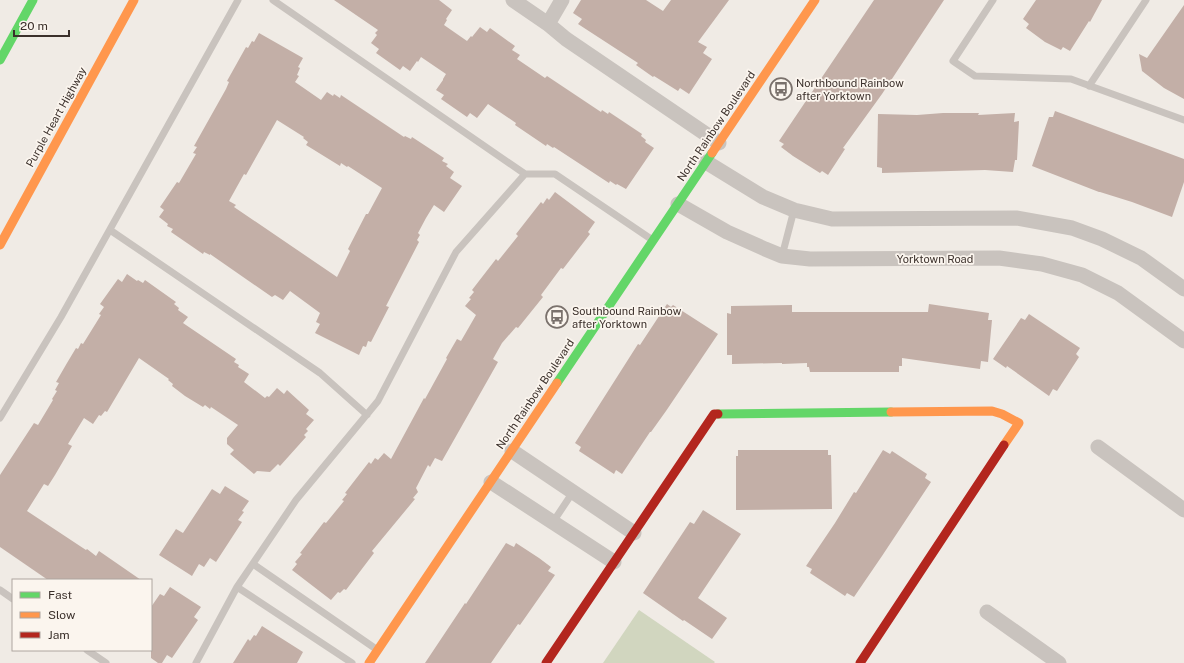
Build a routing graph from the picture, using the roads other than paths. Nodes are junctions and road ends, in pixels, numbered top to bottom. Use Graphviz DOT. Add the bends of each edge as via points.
graph roads {
  1 [pos="33,0"];
  2 [pos="134,0"];
  3 [pos="238,0"];
  4 [pos="273,0"];
  5 [pos="513,0"];
  6 [pos="562,0"];
  7 [pos="815,0"];
  8 [pos="993,0"];
  9 [pos="1146,0"];
  10 [pos="548,24"];
  11 [pos="0,60"];
  12 [pos="1089,86"];
  13 [pos="1184,120"];
  14 [pos="719,143"];
  15 [pos="706,162"];
  16 [pos="525,174"];
  17 [pos="678,204"];
  18 [pos="794,210"];
  19 [pos="110,230"];
  20 [pos="653,240"];
  21 [pos="0,245"];
  22 [pos="782,256"];
  23 [pos="1184,288"];
  24 [pos="1184,341"];
  25 [pos="367,415"];
  26 [pos="0,418"];
  27 [pos="1098,447"];
  28 [pos="512,451"];
  29 [pos="491,482"];
  30 [pos="573,492"];
  31 [pos="1184,510"];
  32 [pos="553,522"];
  33 [pos="634,533"];
  34 [pos="614,562"];
  35 [pos="253,564"];
  36 [pos="237,587"];
  37 [pos="0,590"];
  38 [pos="12,598"];
  39 [pos="987,612"];
  40 [pos="378,650"];
  41 [pos="88,651"];
  42 [pos="106,663"];
  43 [pos="196,663"];
  44 [pos="352,663"];
  45 [pos="369,663"];
  46 [pos="546,663"];
  47 [pos="860,663"];
  48 [pos="1059,663"];
  1 -- 11 [label="main road"];
  2 -- 21 [label="main road, Purple Heart Highway"];
  3 -- 19 [label="lane"];
  4 -- 16 [label="lane"];
  5 -- 10 [label="street"];
  6 -- 10 [label="street"];
  7 -- 14 [label="main road, North Rainbow Boulevard"];
  8 -- 12 [label="lane" via="953,61 975,76 1071,79"];
  9 -- 12 [label="lane"];
  10 -- 14 [label="street" via="566,39"];
  12 -- 13 [label="lane"];
  14 -- 15 [label="main road, North Rainbow Boulevard"];
  15 -- 17 [label="main road, North Rainbow Boulevard"];
  15 -- 18 [label="street" via="763,197"];
  16 -- 20 [label="lane" via="555,174"];
  16 -- 25 [label="lane" via="456,252 378,401"];
  17 -- 20 [label="main road, North Rainbow Boulevard"];
  17 -- 22 [label="street, Yorktown Road" via="727,232"];
  18 -- 22 [label="lane"];
  18 -- 23 [label="street" via="832,218 1016,218 1072,228 1141,258"];
  19 -- 25 [label="lane" via="320,373"];
  19 -- 26 [label="lane"];
  20 -- 28 [label="main road, North Rainbow Boulevard"];
  22 -- 24 [label="street, Yorktown Road" via="810,259 999,258 1042,264 1082,275 1118,293"];
  25 -- 35 [label="lane" via="296,500"];
  27 -- 31 [label="street"];
  28 -- 29 [label="main road, North Rainbow Boulevard"];
  28 -- 30 [label="street"];
  29 -- 32 [label="street"];
  29 -- 40 [label="main road, North Rainbow Boulevard"];
  30 -- 32 [label="lane"];
  30 -- 33 [label="street"];
  32 -- 34 [label="street"];
  33 -- 34 [label="main road"];
  33 -- 47 [label="main road" via="714,414 992,411 1019,423"];
  34 -- 46 [label="main road"];
  35 -- 36 [label="lane"];
  35 -- 40 [label="lane"];
  36 -- 43 [label="lane"];
  36 -- 44 [label="lane"];
  37 -- 38 [label="lane"];
  39 -- 48 [label="street"];
  40 -- 45 [label="main road, North Rainbow Boulevard"];
  41 -- 42 [label="lane"];
}
